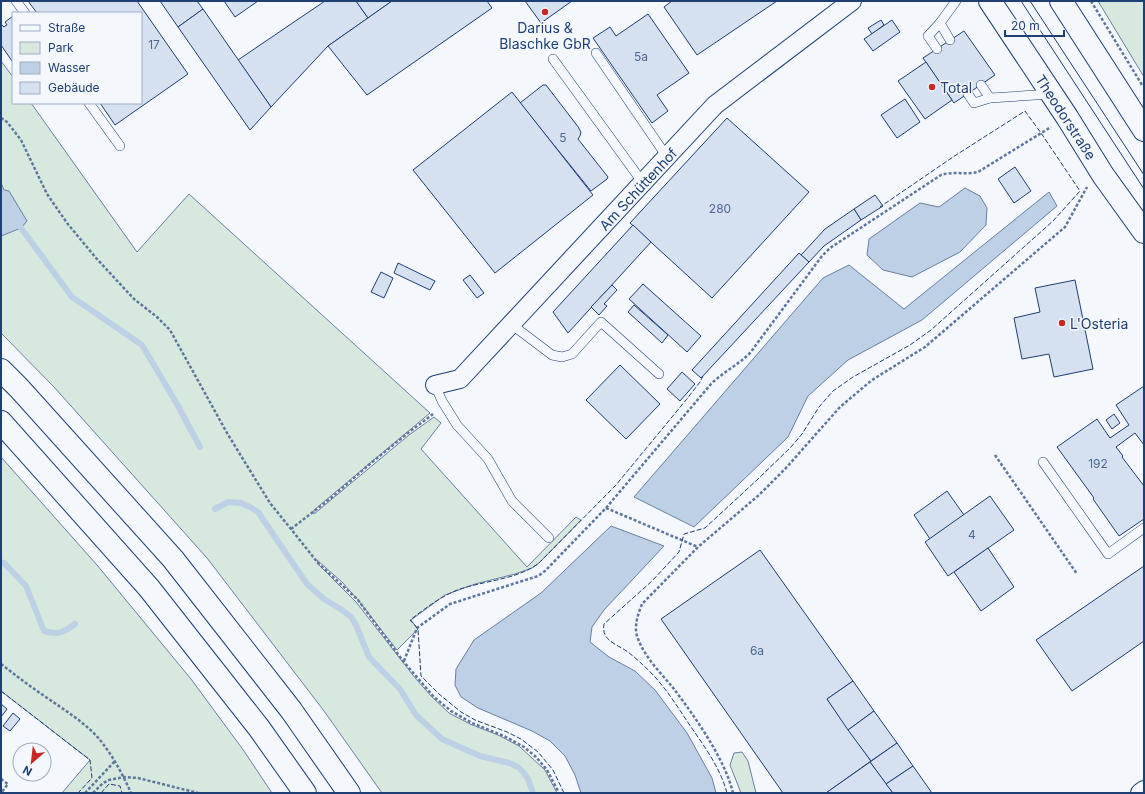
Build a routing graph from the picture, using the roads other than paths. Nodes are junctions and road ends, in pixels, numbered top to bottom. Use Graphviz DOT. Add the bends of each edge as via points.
graph roads {
  1 [pos="16,1"];
  2 [pos="852,1"];
  3 [pos="956,1"];
  4 [pos="990,1"];
  5 [pos="1061,1"];
  6 [pos="24,12"];
  7 [pos="940,23"];
  8 [pos="950,40"];
  9 [pos="937,49"];
  10 [pos="596,53"];
  11 [pos="553,59"];
  12 [pos="981,85"];
  13 [pos="968,94"];
  14 [pos="1052,94"];
  15 [pos="990,98"];
  16 [pos="90,104"];
  17 [pos="1144,130"];
  18 [pos="120,146"];
  19 [pos="667,157"];
  20 [pos="643,183"];
  21 [pos="1144,232"];
  22 [pos="511,324"];
  23 [pos="1,370"];
  24 [pos="659,374"];
  25 [pos="435,385"];
  26 [pos="1,422"];
  27 [pos="1042,462"];
  28 [pos="1144,528"];
  29 [pos="549,538"];
  30 [pos="1144,790"];
  31 [pos="305,793"];
  32 [pos="349,793"];
  33 [pos="1140,793"];
  1 -- 6 [label="lane"];
  2 -- 19 [label="street, Am Schüttenhof" via="715,106"];
  3 -- 7 [label="lane"];
  4 -- 14 [label="main road, Theodorstraße"];
  5 -- 17 [label="main road"];
  7 -- 8 [label="lane"];
  7 -- 9 [label="lane" via="928,36"];
  10 -- 19 [label="lane"];
  11 -- 20 [label="lane"];
  12 -- 15 [label="lane"];
  13 -- 15 [label="lane" via="974,103"];
  14 -- 15 [label="lane"];
  14 -- 21 [label="main road, Theodorstraße" via="1103,175"];
  16 -- 18 [label="lane"];
  19 -- 20 [label="street, Am Schüttenhof"];
  20 -- 22 [label="street, Am Schüttenhof"];
  22 -- 24 [label="lane" via="552,355 562,357 572,354 601,322"];
  22 -- 25 [label="street, Am Schüttenhof" via="460,379"];
  23 -- 32 [label="main road" via="172,559 290,710"];
  25 -- 29 [label="lane" via="457,425 488,459 512,501"];
  26 -- 31 [label="main road" via="149,588 259,728"];
  27 -- 28 [label="lane" via="1108,554"];
  30 -- 33 [label="street"];
}
